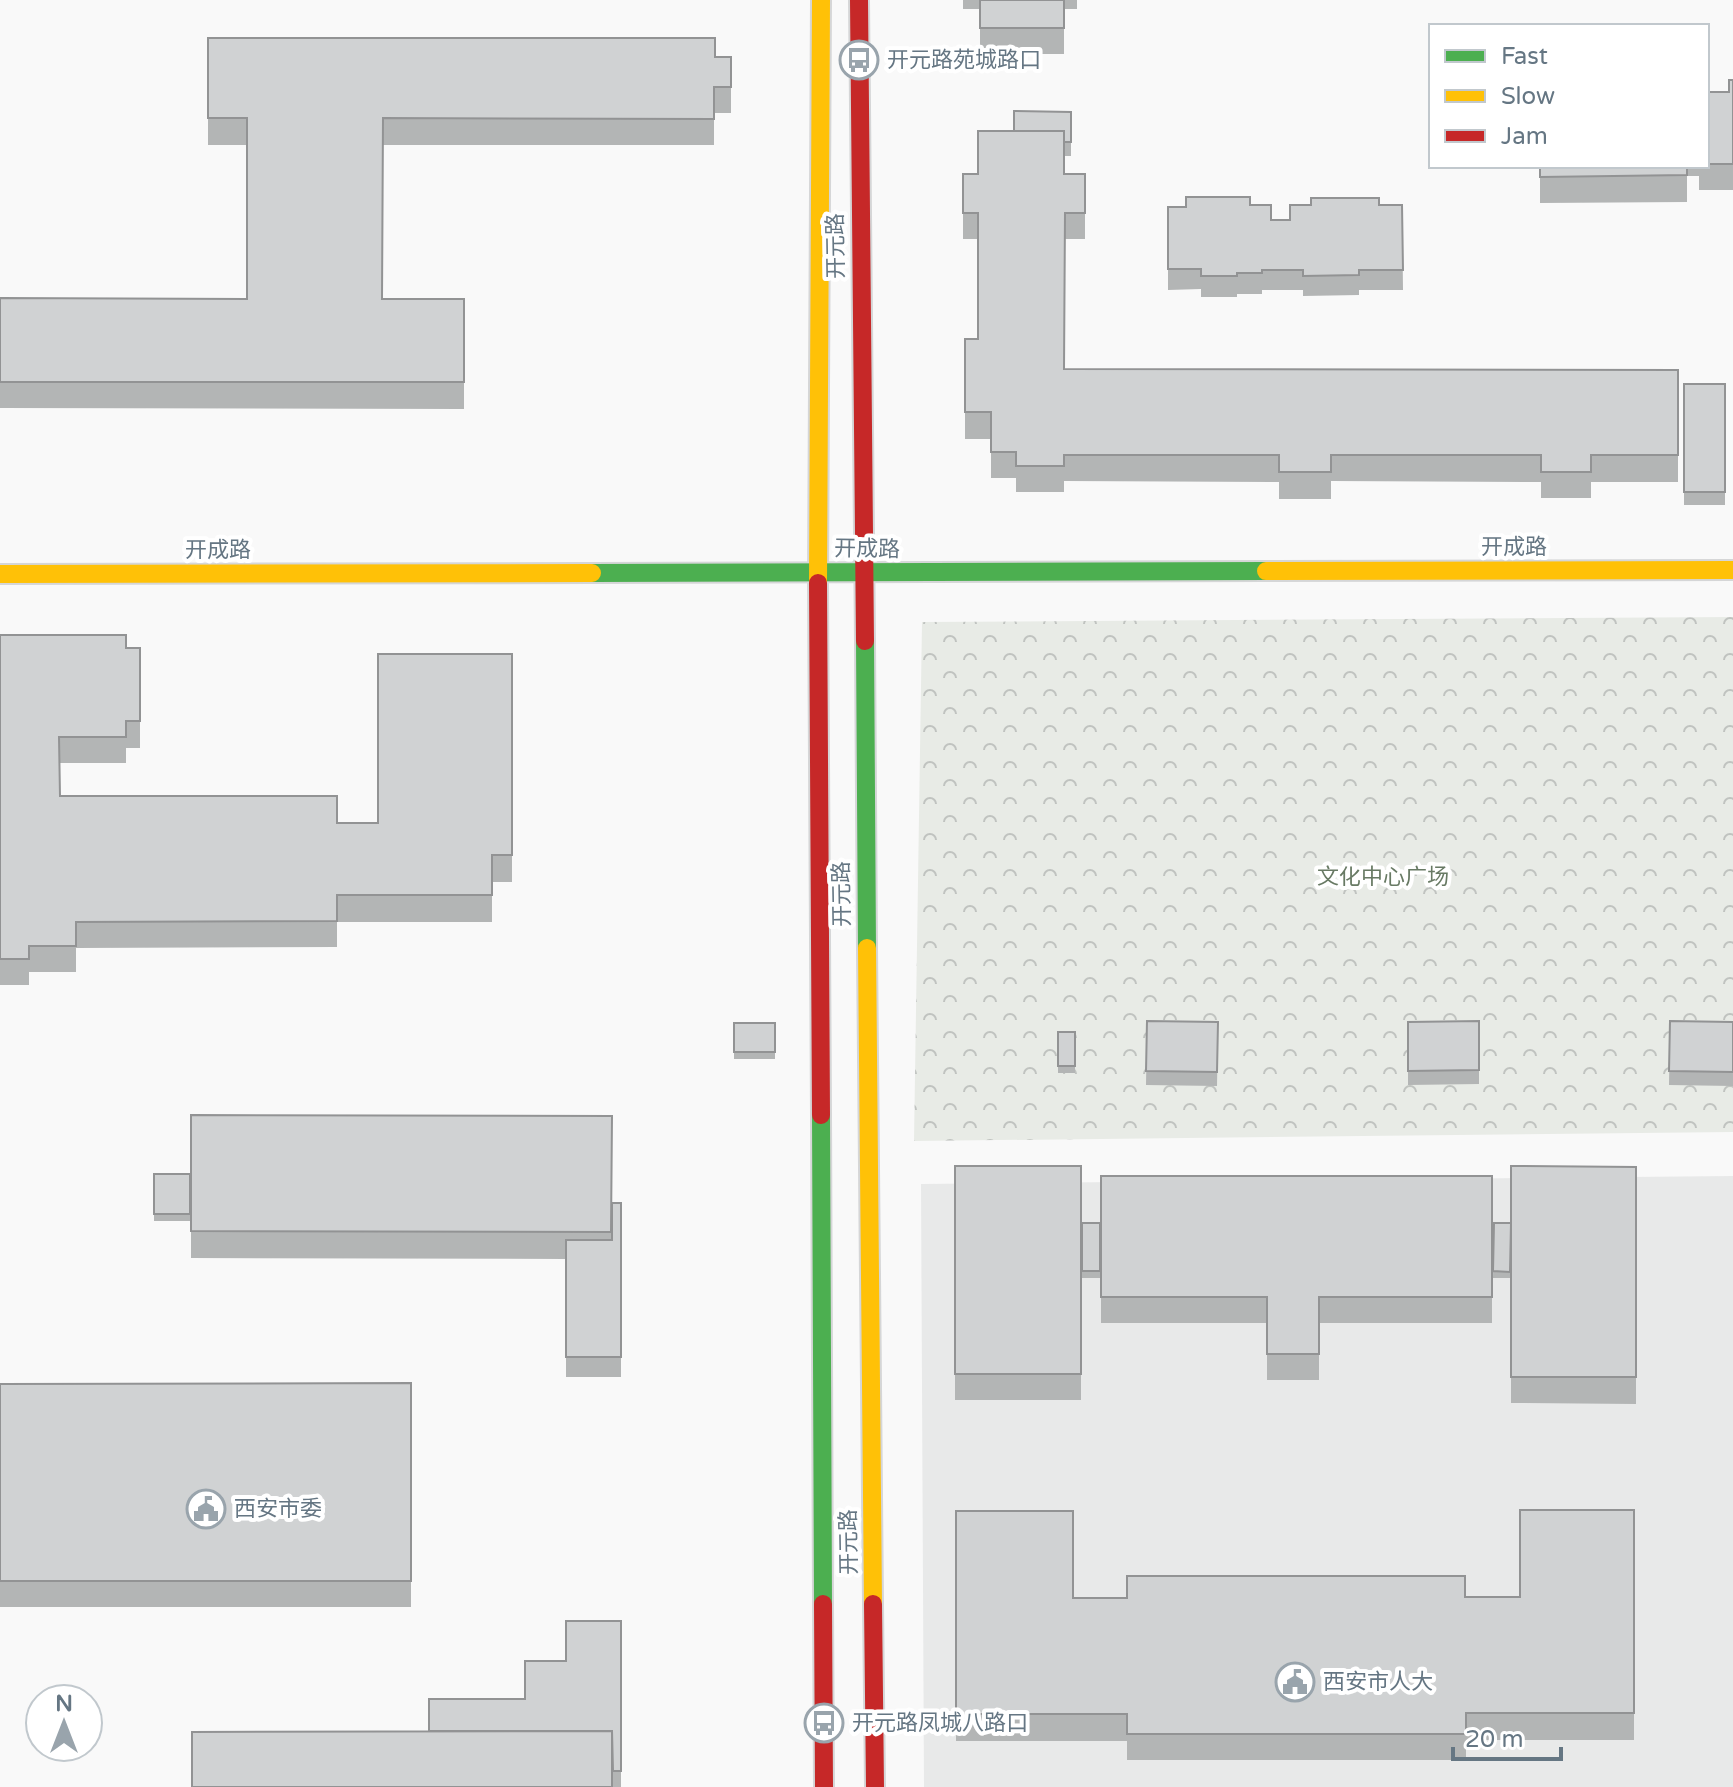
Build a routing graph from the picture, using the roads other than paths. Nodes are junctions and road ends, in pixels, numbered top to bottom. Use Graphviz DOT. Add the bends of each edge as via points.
graph roads {
  1 [pos="821,0"];
  2 [pos="859,0"];
  3 [pos="1733,570"];
  4 [pos="818,573"];
  5 [pos="0,574"];
  6 [pos="863,574"];
  7 [pos="824,1787"];
  8 [pos="875,1787"];
  1 -- 4 [label="street, 开元路"];
  2 -- 6 [label="street, 开元路"];
  3 -- 6 [label="street, 开成路"];
  4 -- 5 [label="street, 开成路"];
  4 -- 6 [label="street, 开成路"];
  4 -- 7 [label="street, 开元路"];
  6 -- 8 [label="street, 开元路"];
}
